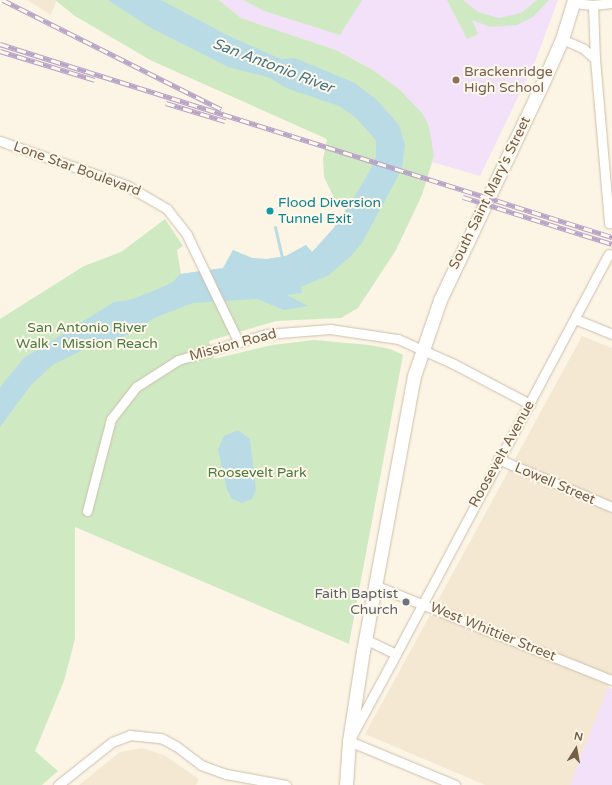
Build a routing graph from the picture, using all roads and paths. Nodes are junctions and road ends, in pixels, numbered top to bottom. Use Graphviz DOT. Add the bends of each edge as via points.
graph roads {
  1 [pos="573,1"];
  2 [pos="612,3"];
  3 [pos="593,5"];
  4 [pos="562,39"];
  5 [pos="595,59"];
  6 [pos="0,141"];
  7 [pos="612,149"];
  8 [pos="602,150"];
  9 [pos="609,223"];
  10 [pos="609,254"];
  11 [pos="575,320"];
  12 [pos="612,334"];
  13 [pos="238,341"];
  14 [pos="422,349"];
  15 [pos="530,404"];
  16 [pos="498,460"];
  17 [pos="612,508"];
  18 [pos="88,511"];
  19 [pos="374,585"];
  20 [pos="421,603"];
  21 [pos="365,639"];
  22 [pos="396,654"];
  23 [pos="612,680"];
  24 [pos="349,741"];
  25 [pos="58,785"];
  26 [pos="286,785"];
  27 [pos="346,785"];
  28 [pos="455,785"];
  1 -- 3 [label="street"];
  1 -- 4 [label="main road, South Saint Mary's Street"];
  2 -- 3 [label="street"];
  3 -- 5 [label="street"];
  4 -- 5 [label="street" via="584,49"];
  4 -- 14 [label="main road, South Saint Mary's Street" via="440,300"];
  5 -- 8 [label="street"];
  6 -- 13 [label="street, Lone Star Boulevard" via="126,185 154,199 177,220 197,255"];
  7 -- 8 [label="street"];
  8 -- 9 [label="street"];
  10 -- 11 [label="street, Roosevelt Avenue"];
  11 -- 12 [label="street"];
  11 -- 15 [label="street, Roosevelt Avenue"];
  13 -- 14 [label="street, Mission Road" via="267,334 330,329 398,339"];
  13 -- 18 [label="street, Mission Road" via="178,360 159,370 120,404 106,433"];
  14 -- 15 [label="street, Mission Road"];
  14 -- 19 [label="main road, Roosevelt Avenue" via="407,409"];
  15 -- 16 [label="street, Roosevelt Avenue"];
  16 -- 17 [label="street, Lowell Street"];
  16 -- 20 [label="street, Roosevelt Avenue"];
  19 -- 20 [label="street, West Whittier Street"];
  19 -- 21 [label="main road, Roosevelt Avenue"];
  20 -- 22 [label="street, Roosevelt Avenue"];
  20 -- 23 [label="street, West Whittier Street"];
  21 -- 22 [label="street"];
  21 -- 24 [label="main road, Roosevelt Avenue"];
  22 -- 24 [label="street, Roosevelt Avenue"];
  24 -- 27 [label="main road, Roosevelt Avenue"];
  24 -- 28 [label="street"];
  25 -- 26 [label="street" via="112,742 130,735 160,738 176,746 201,765 226,774"];
}
